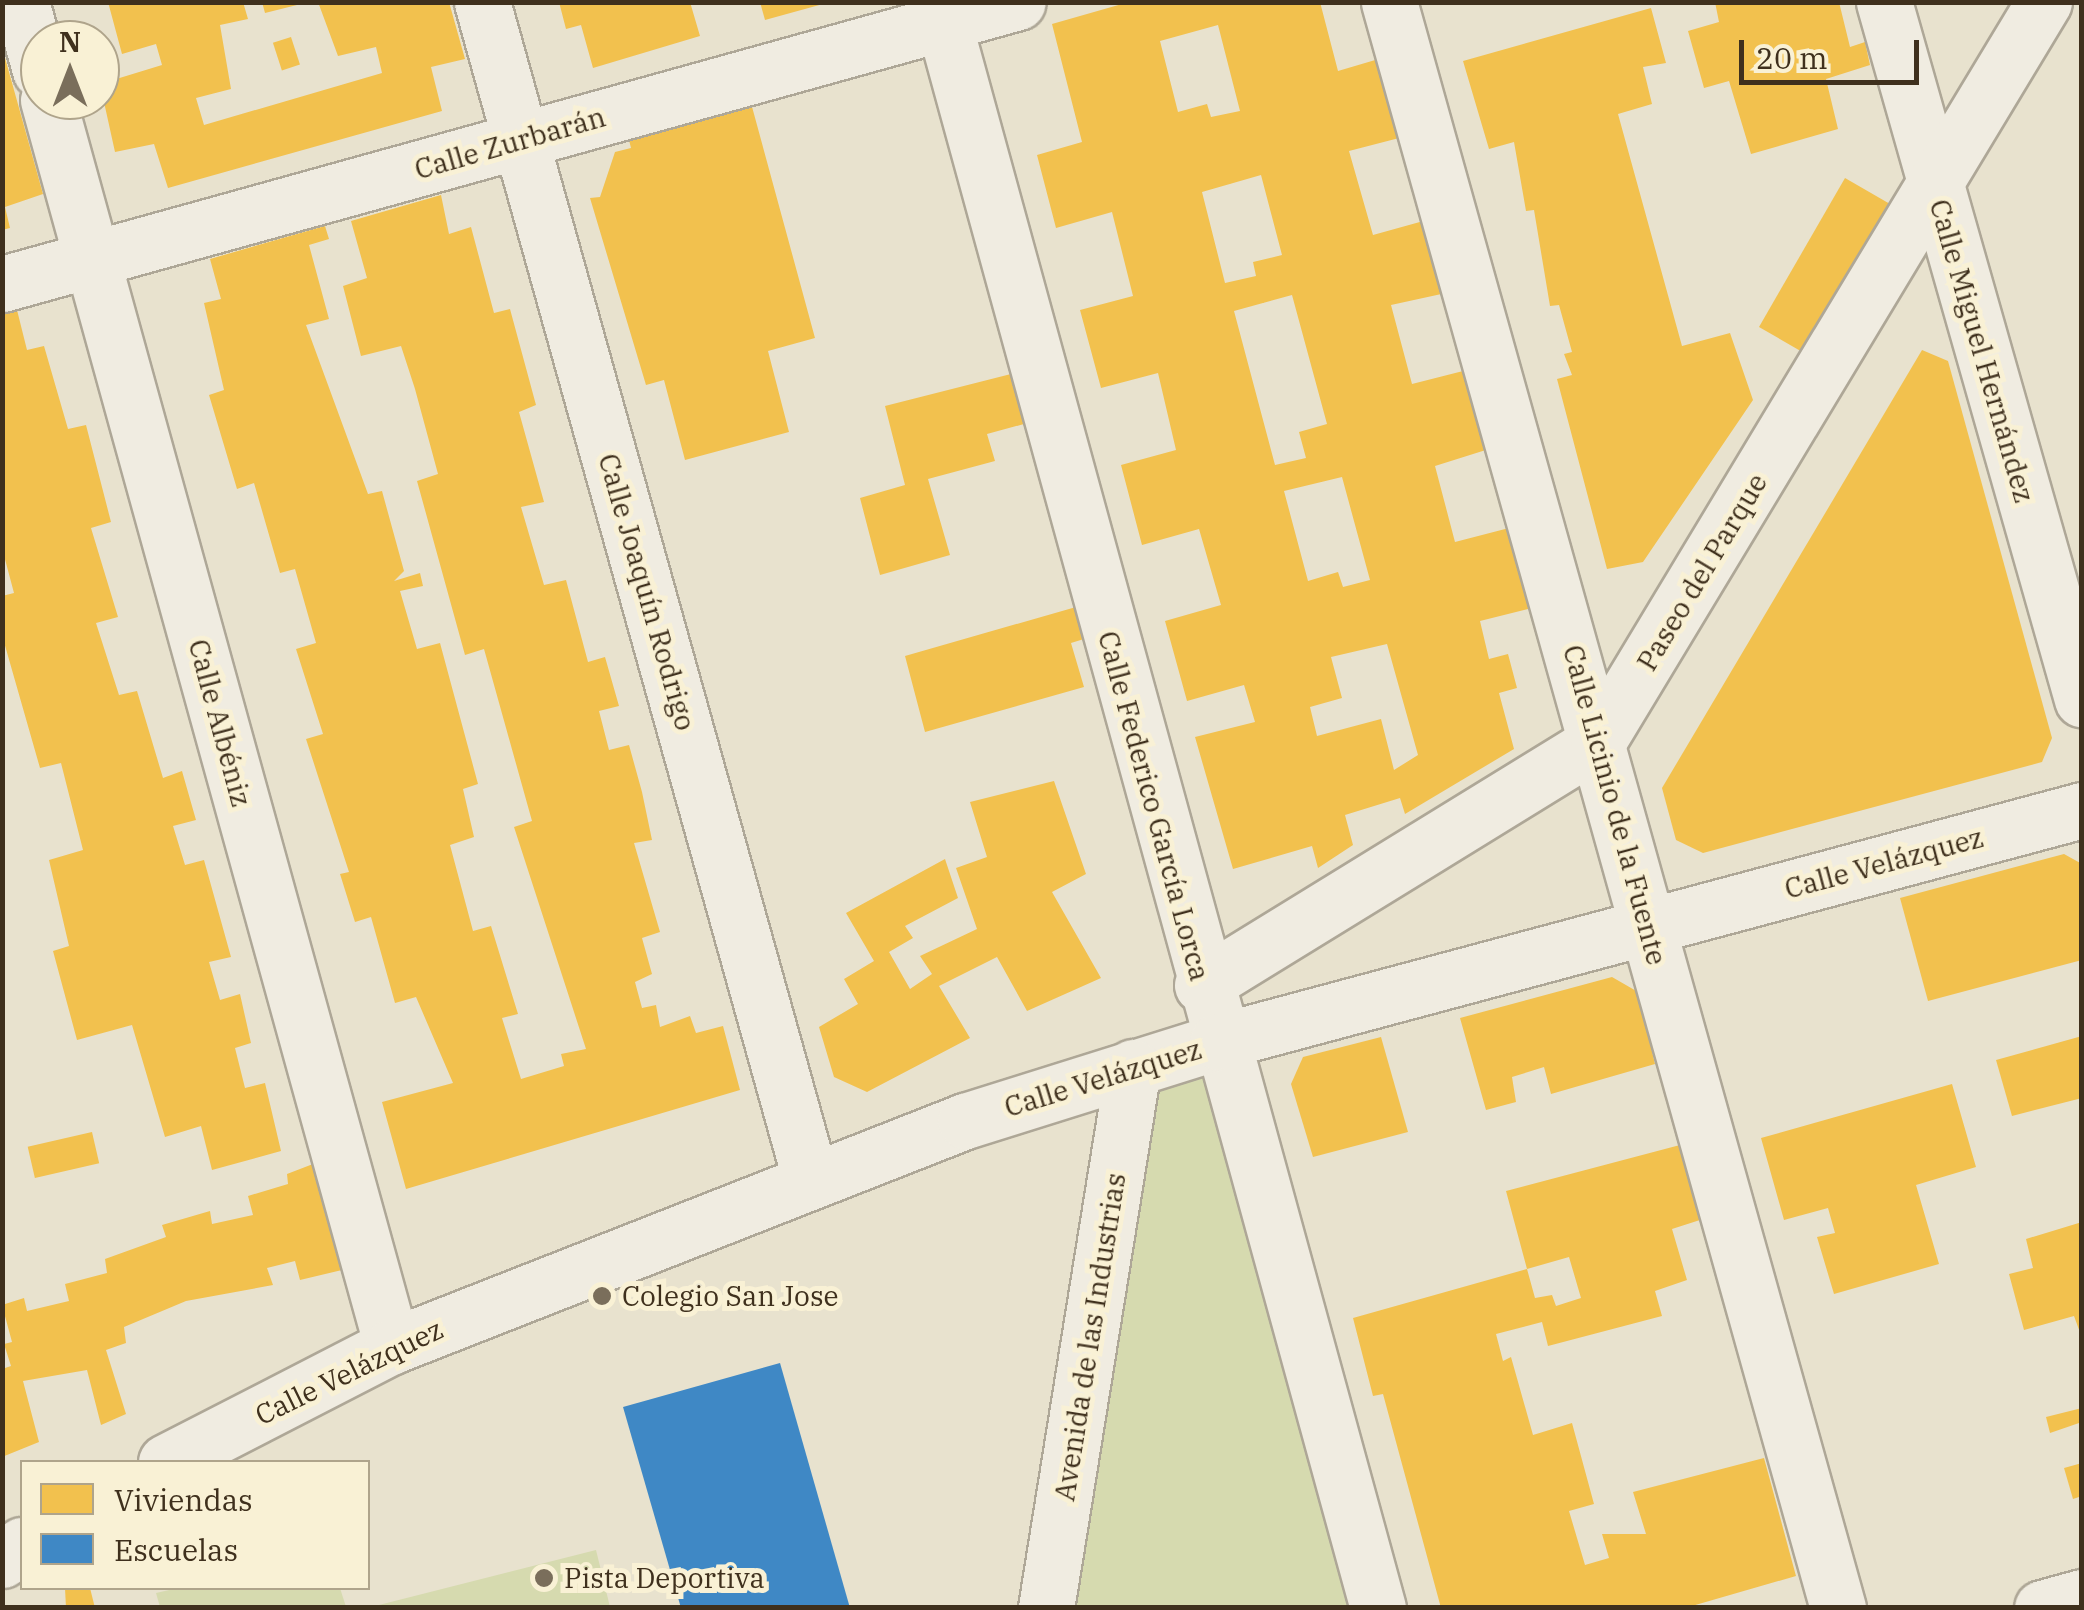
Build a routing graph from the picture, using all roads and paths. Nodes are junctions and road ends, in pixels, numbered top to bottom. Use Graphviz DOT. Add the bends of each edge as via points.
graph roads {
  1 [pos="482,2"];
  2 [pos="1018,2"];
  3 [pos="1389,2"];
  4 [pos="1884,2"];
  5 [pos="2044,2"];
  6 [pos="940,13"];
  7 [pos="54,120"];
  8 [pos="521,140"];
  9 [pos="1935,189"];
  10 [pos="93,260"];
  11 [pos="2,284"];
  12 [pos="2082,699"];
  13 [pos="1598,742"];
  14 [pos="2082,810"];
  15 [pos="1648,926"];
  16 [pos="1202,985"];
  17 [pos="1217,1042"];
  18 [pos="1133,1067"];
  19 [pos="812,1181"];
  20 [pos="392,1346"];
  21 [pos="170,1460"];
  22 [pos="2082,1596"];
  23 [pos="1046,1608"];
  24 [pos="1378,1608"];
  25 [pos="1838,1608"];
  26 [pos="2042,1608"];
  1 -- 8 [label="street, Calle Joaquín Rodrigo"];
  2 -- 6 [label="street, Calle Zurbarán"];
  3 -- 13 [label="street, Calle Licinio de la Fuente"];
  4 -- 9 [label="street, Calle Miguel Hernández"];
  5 -- 9 [label="street, Paseo del Parque"];
  6 -- 8 [label="street, Calle Zurbarán"];
  6 -- 16 [label="street, Calle Federico García Lorca"];
  7 -- 10 [label="street, Calle Albéniz"];
  8 -- 10 [label="street, Calle Zurbarán"];
  8 -- 19 [label="street, Calle Joaquín Rodrigo"];
  9 -- 12 [label="street, Calle Miguel Hernández"];
  9 -- 13 [label="street, Paseo del Parque"];
  10 -- 11 [label="street, Calle Zurbarán"];
  10 -- 20 [label="street, Calle Albéniz"];
  13 -- 15 [label="street, Calle Licinio de la Fuente"];
  13 -- 16 [label="street, Paseo del Parque"];
  14 -- 15 [label="street, Calle Velázquez"];
  15 -- 17 [label="street, Calle Velázquez"];
  15 -- 25 [label="street, Calle Licinio de la Fuente"];
  16 -- 17 [label="street, Calle Federico García Lorca"];
  17 -- 18 [label="street, Calle Velázquez"];
  17 -- 24 [label="street, Calle Federico García Lorca"];
  18 -- 19 [label="street, Calle Velázquez"];
  18 -- 23 [label="street, Avenida de las Industrias"];
  19 -- 20 [label="street, Calle Velázquez"];
  20 -- 21 [label="street, Calle Velázquez"];
  22 -- 26 [label="street"];
}
